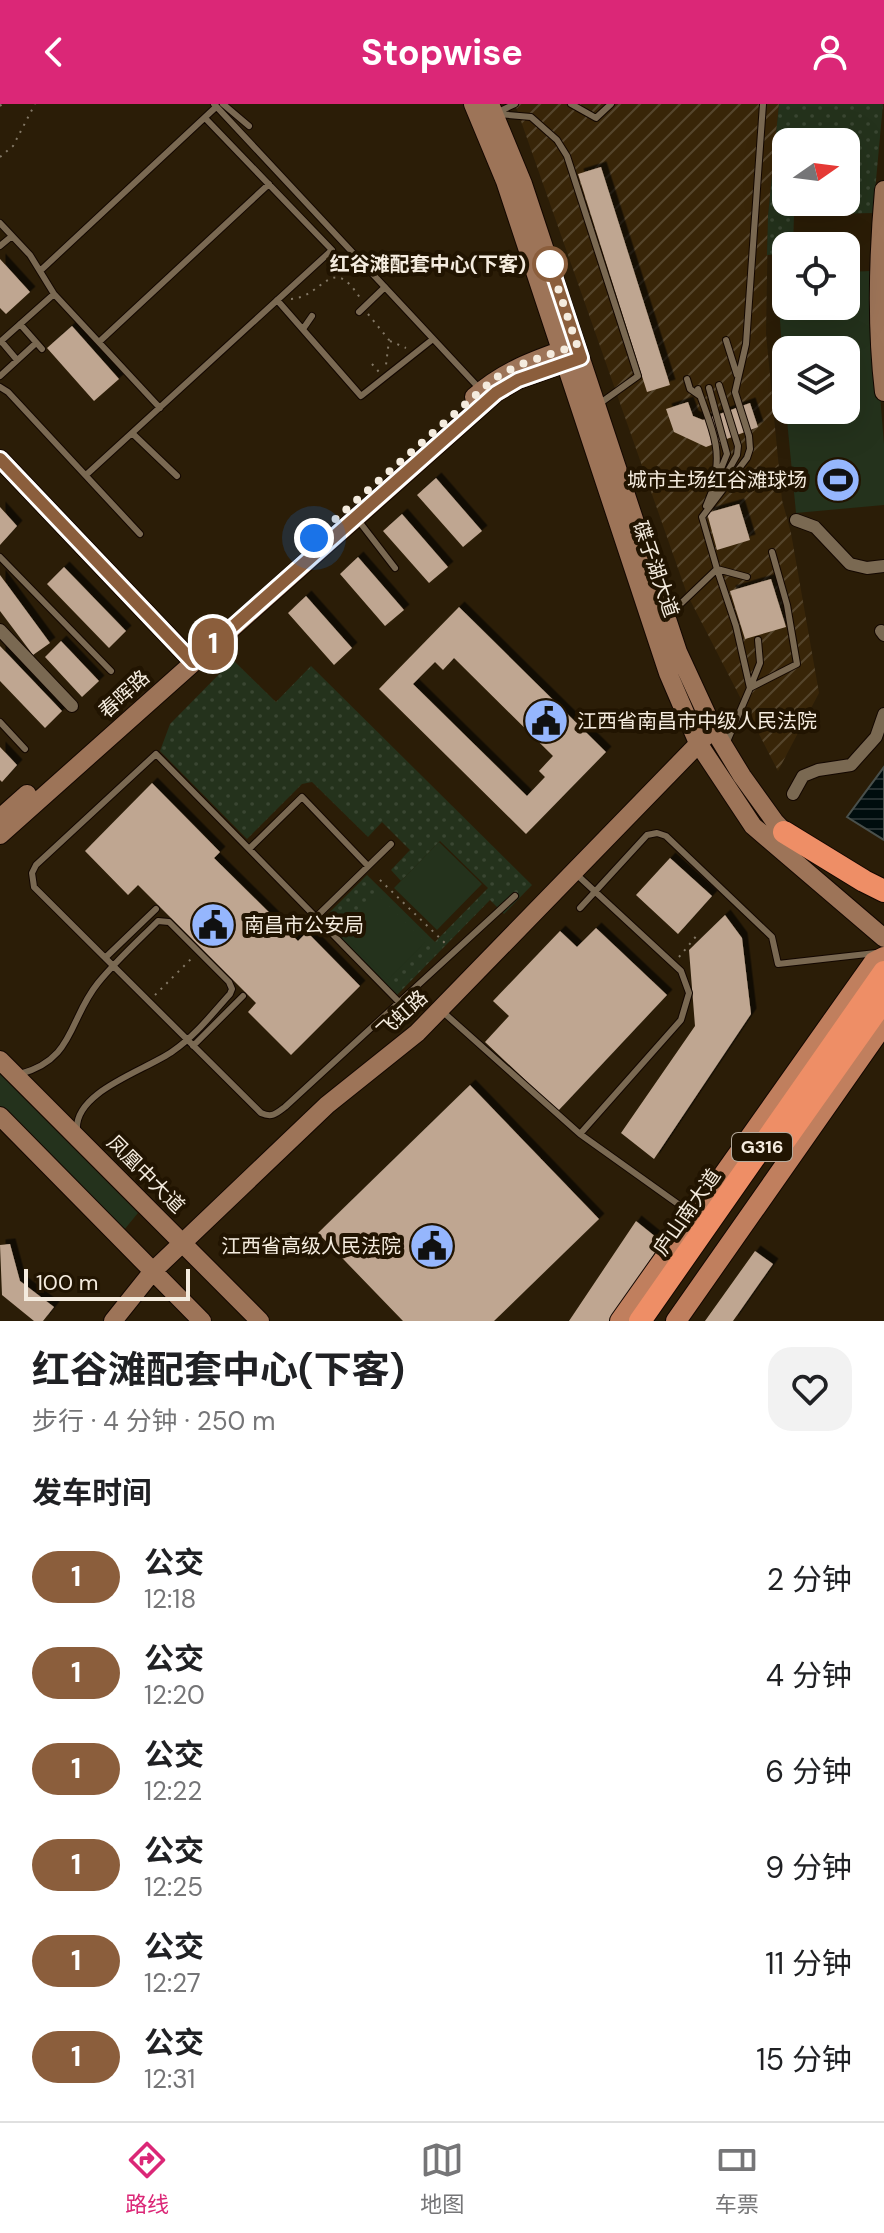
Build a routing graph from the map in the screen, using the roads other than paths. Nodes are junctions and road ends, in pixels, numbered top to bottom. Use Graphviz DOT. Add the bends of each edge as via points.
graph roads {
  1 [pos="473,104"];
  2 [pos="515,104"];
  3 [pos="571,104"];
  4 [pos="611,104"];
  5 [pos="763,104"];
  6 [pos="218,105"];
  7 [pos="494,107"];
  8 [pos="206,119"];
  9 [pos="249,126"];
  10 [pos="269,184"];
  11 [pos="884,190"];
  12 [pos="0,223"];
  13 [pos="12,236"];
  14 [pos="0,246"];
  15 [pos="40,271"];
  16 [pos="385,287"];
  17 [pos="54,294"];
  18 [pos="277,300"];
  19 [pos="23,306"];
  20 [pos="361,310"];
  21 [pos="31,314"];
  22 [pos="312,316"];
  23 [pos="20,324"];
  24 [pos="0,329"];
  25 [pos="303,329"];
  26 [pos="433,339"];
  27 [pos="2,340"];
  28 [pos="726,340"];
  29 [pos="99,342"];
  30 [pos="571,354"];
  31 [pos="17,360"];
  32 [pos="0,376"];
  33 [pos="738,378"];
  34 [pos="687,379"];
  35 [pos="719,385"];
  36 [pos="0,387"];
  37 [pos="709,388"];
  38 [pos="481,390"];
  39 [pos="884,392"];
  40 [pos="597,406"];
  41 [pos="160,408"];
  42 [pos="131,422"];
  43 [pos="135,430"];
  44 [pos="114,435"];
  45 [pos="122,442"];
  46 [pos="0,459"];
  47 [pos="86,475"];
  48 [pos="177,476"];
  49 [pos="702,517"];
  50 [pos="355,518"];
  51 [pos="796,520"];
  52 [pos="140,534"];
  53 [pos="772,552"];
  54 [pos="0,557"];
  55 [pos="884,566"];
  56 [pos="395,568"];
  57 [pos="717,569"];
  58 [pos="747,577"];
  59 [pos="667,617"];
  60 [pos="0,630"];
  61 [pos="758,640"];
  62 [pos="189,658"];
  63 [pos="111,671"];
  64 [pos="750,688"];
  65 [pos="72,706"];
  66 [pos="884,714"];
  67 [pos="0,722"];
  68 [pos="714,730"];
  69 [pos="882,730"];
  70 [pos="698,743"];
  71 [pos="724,747"];
  72 [pos="25,749"];
  73 [pos="793,794"];
  74 [pos="0,818"];
  75 [pos="784,832"];
  76 [pos="0,835"];
  77 [pos="391,844"];
  78 [pos="249,849"];
  79 [pos="368,866"];
  80 [pos="574,872"];
  81 [pos="884,891"];
  82 [pos="594,892"];
  83 [pos="515,896"];
  84 [pos="580,908"];
  85 [pos="156,909"];
  86 [pos="316,917"];
  87 [pos="884,922"];
  88 [pos="884,938"];
  89 [pos="884,955"];
  90 [pos="105,958"];
  91 [pos="115,964"];
  92 [pos="884,972"];
  93 [pos="243,996"];
  94 [pos="884,1000"];
  95 [pos="399,1002"];
  96 [pos="440,1010"];
  97 [pos="884,1024"];
  98 [pos="190,1043"];
  99 [pos="0,1060"];
  100 [pos="15,1075"];
  101 [pos="0,1116"];
  102 [pos="580,1134"];
  103 [pos="78,1137"];
  104 [pos="701,1218"];
  105 [pos="183,1242"];
  106 [pos="153,1271"];
  107 [pos="113,1321"];
  108 [pos="202,1321"];
  109 [pos="260,1321"];
  110 [pos="620,1321"];
  111 [pos="640,1321"];
  112 [pos="658,1321"];
  113 [pos="676,1321"];
  1 -- 30 [label="street, 碟子湖大道"];
  2 -- 7 [label="lane"];
  3 -- 4 [label="lane" via="596,118"];
  5 -- 33 [label="lane" via="746,344"];
  6 -- 8 [label="lane"];
  6 -- 9 [label="lane"];
  6 -- 16 [label="lane"];
  7 -- 30 [label="street, 碟子湖大道" via="523,184"];
  7 -- 40 [label="lane" via="531,117 567,156 638,376"];
  8 -- 10 [label="lane"];
  8 -- 15 [label="lane"];
  10 -- 18 [label="lane" via="332,250"];
  10 -- 29 [label="lane"];
  11 -- 39 [label="street" via="878,344"];
  12 -- 13 [label="lane"];
  13 -- 14 [label="lane"];
  13 -- 15 [label="lane"];
  15 -- 17 [label="lane"];
  16 -- 20 [label="lane"];
  16 -- 26 [label="lane"];
  17 -- 21 [label="lane"];
  17 -- 29 [label="lane"];
  18 -- 25 [label="lane"];
  18 -- 41 [label="lane"];
  19 -- 21 [label="lane"];
  21 -- 23 [label="lane"];
  22 -- 25 [label="lane"];
  23 -- 27 [label="lane"];
  23 -- 31 [label="lane" via="39,346"];
  24 -- 27 [label="lane"];
  25 -- 26 [label="lane" via="361,396"];
  26 -- 38 [label="lane"];
  27 -- 31 [label="lane"];
  28 -- 33 [label="lane"];
  29 -- 41 [label="lane"];
  30 -- 38 [label="street, 春晖路" via="519,365"];
  30 -- 40 [label="street, 碟子湖大道"];
  30 -- 50 [label="street, 春晖路" via="496,393"];
  30 -- 70 [label="street, 碟子湖大道" via="668,673"];
  31 -- 32 [label="lane"];
  33 -- 49 [label="lane" via="735,392 750,449"];
  34 -- 49 [label="lane" via="690,389 699,392 717,449 718,465"];
  35 -- 49 [label="lane" via="737,455"];
  36 -- 47 [label="lane"];
  37 -- 49 [label="lane" via="727,454"];
  38 -- 62 [label="street, 春晖路"];
  40 -- 59 [label="street, 碟子湖大道"];
  41 -- 43 [label="lane"];
  42 -- 43 [label="lane"];
  43 -- 45 [label="lane"];
  43 -- 48 [label="lane"];
  44 -- 45 [label="lane"];
  45 -- 47 [label="lane"];
  46 -- 62 [label="street"];
  47 -- 52 [label="lane"];
  49 -- 57 [label="lane"];
  50 -- 56 [label="lane"];
  50 -- 62 [label="street, 春晖路"];
  51 -- 55 [label="street" via="815,527 850,564"];
  53 -- 64 [label="lane" via="797,664"];
  54 -- 63 [label="lane"];
  57 -- 58 [label="lane"];
  57 -- 59 [label="lane"];
  57 -- 64 [label="lane"];
  59 -- 68 [label="street, 碟子湖大道"];
  60 -- 65 [label="street"];
  61 -- 64 [label="lane" via="760,663"];
  62 -- 74 [label="street, 春晖路"];
  62 -- 76 [label="street, 春晖路"];
  64 -- 71 [label="lane"];
  66 -- 69 [label="street"];
  67 -- 72 [label="lane"];
  68 -- 70 [label="street, 飞虹路"];
  68 -- 71 [label="street, 碟子湖大道"];
  69 -- 73 [label="street" via="851,765 803,776"];
  70 -- 80 [label="street, 飞虹路"];
  70 -- 88 [label="street, 碟子湖大道" via="753,826"];
  71 -- 75 [label="street, 碟子湖大道"];
  75 -- 81 [label="highway"];
  75 -- 87 [label="street, 碟子湖大道" via="823,874"];
  77 -- 79 [label="lane"];
  78 -- 79 [label="lane" via="302,797"];
  78 -- 86 [label="lane"];
  78 -- 90 [label="lane" via="156,754 32,873 34,887"];
  79 -- 86 [label="lane"];
  80 -- 82 [label="lane"];
  80 -- 96 [label="street, 飞虹路"];
  82 -- 84 [label="lane"];
  82 -- 89 [label="lane" via="647,835 657,833 772,937 778,964"];
  82 -- 102 [label="lane" via="681,971 689,993 681,1020"];
  83 -- 95 [label="lane"];
  85 -- 90 [label="lane"];
  86 -- 95 [label="lane"];
  89 -- 104 [label="main road" via="874,962"];
  90 -- 91 [label="lane"];
  91 -- 98 [label="lane"];
  91 -- 98 [label="lane" via="164,919 229,982 230,994"];
  91 -- 100 [label="lane" via="89,995 65,1047 45,1063"];
  92 -- 104 [label="highway, 庐山南大道 / G316"];
  93 -- 98 [label="lane"];
  94 -- 112 [label="highway, 庐山南大道 / G316"];
  95 -- 98 [label="lane" via="275,1115 261,1113"];
  96 -- 102 [label="lane"];
  96 -- 105 [label="street, 飞虹路" via="327,1105"];
  97 -- 113 [label="main road"];
  98 -- 103 [label="lane" via="121,1078 87,1104 76,1121"];
  99 -- 100 [label="street, 凤凰中大道"];
  100 -- 103 [label="street, 凤凰中大道"];
  101 -- 106 [label="street"];
  102 -- 104 [label="lane"];
  103 -- 105 [label="street, 凤凰中大道"];
  104 -- 110 [label="main road"];
  104 -- 111 [label="highway, 庐山南大道 / G316"];
  105 -- 106 [label="street, 飞虹路"];
  105 -- 109 [label="street, 凤凰中大道"];
  106 -- 107 [label="street, 飞虹路"];
  106 -- 108 [label="street"];
}
